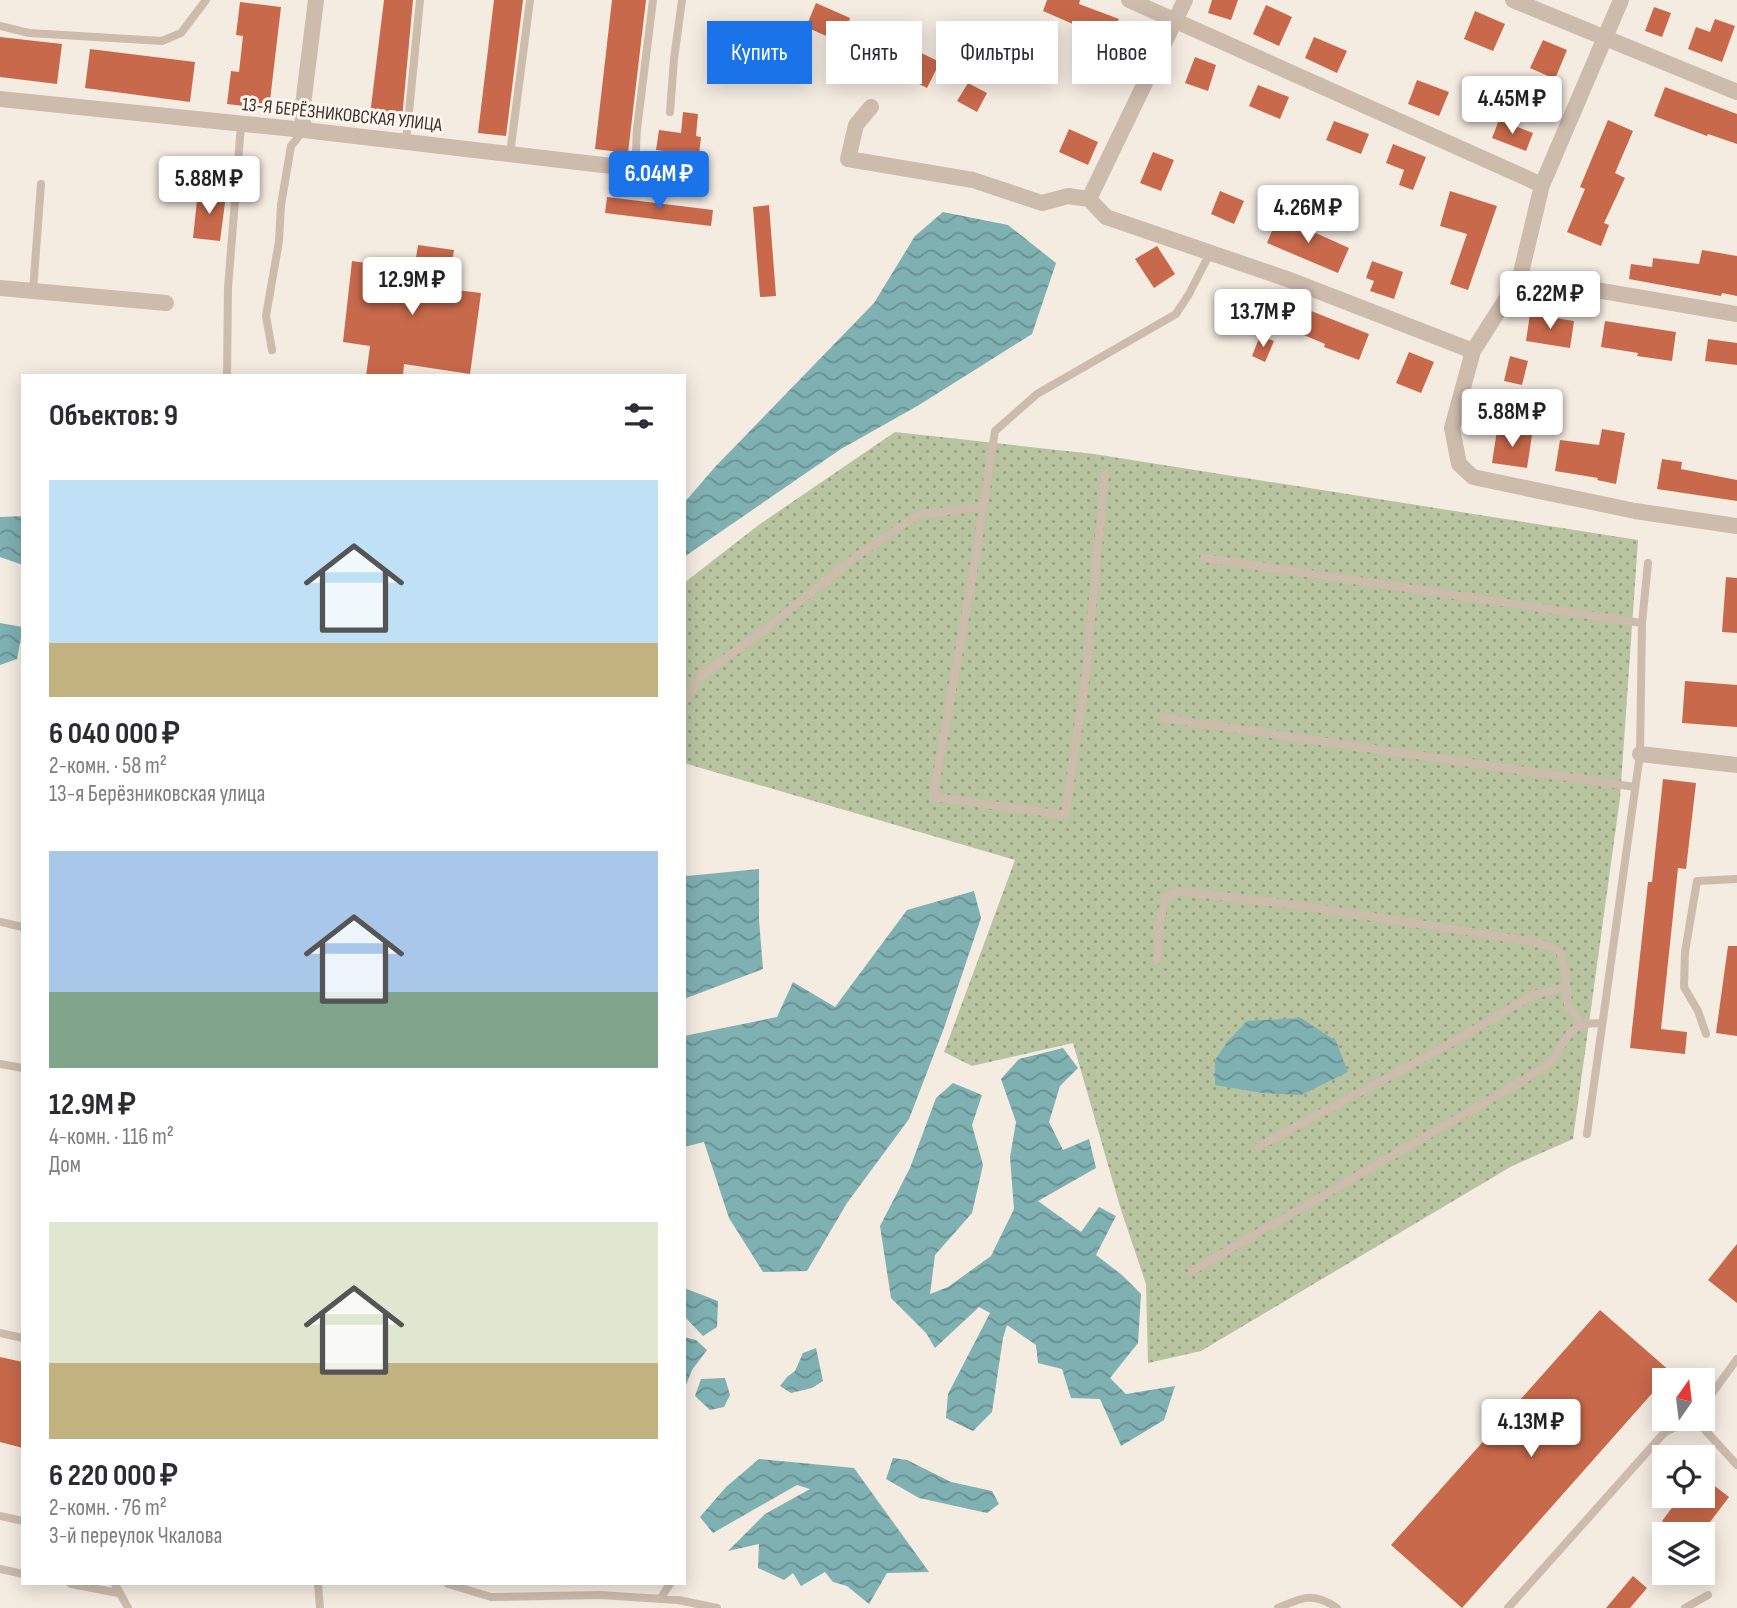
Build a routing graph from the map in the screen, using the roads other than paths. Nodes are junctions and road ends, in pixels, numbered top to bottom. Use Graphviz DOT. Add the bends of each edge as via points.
graph roads {
  1 [pos="206,0"];
  2 [pos="316,0"];
  3 [pos="420,0"];
  4 [pos="530,0"];
  5 [pos="653,0"];
  6 [pos="682,0"];
  7 [pos="1129,0"];
  8 [pos="1185,0"];
  9 [pos="1513,0"];
  10 [pos="1621,0"];
  11 [pos="1176,20"];
  12 [pos="0,26"];
  13 [pos="1604,39"];
  14 [pos="1737,92"];
  15 [pos="0,99"];
  16 [pos="871,107"];
  17 [pos="670,112"];
  18 [pos="241,125"];
  19 [pos="304,130"];
  20 [pos="406,142"];
  21 [pos="510,155"];
  22 [pos="635,169"];
  23 [pos="680,174"];
  24 [pos="41,184"];
  25 [pos="1542,185"];
  26 [pos="1089,200"];
  27 [pos="1210,253"];
  28 [pos="1520,277"];
  29 [pos="0,288"];
  30 [pos="33,290"];
  31 [pos="166,303"];
  32 [pos="1737,314"];
  33 [pos="272,350"];
  34 [pos="1474,351"];
  35 [pos="227,374"];
  36 [pos="1105,474"];
  37 [pos="982,507"];
  38 [pos="1737,526"];
  39 [pos="1204,558"];
  40 [pos="1648,563"];
  41 [pos="1642,624"];
  42 [pos="686,699"];
  43 [pos="1163,718"];
  44 [pos="1640,754"];
  45 [pos="1737,765"];
  46 [pos="1635,787"];
  47 [pos="1737,879"];
  48 [pos="0,922"];
  49 [pos="21,927"];
  50 [pos="1157,960"];
  51 [pos="1566,986"];
  52 [pos="1602,1023"];
  53 [pos="1581,1024"];
  54 [pos="1706,1034"];
  55 [pos="0,1064"];
  56 [pos="21,1068"];
  57 [pos="1587,1134"];
  58 [pos="1258,1147"];
  59 [pos="1192,1272"];
  60 [pos="0,1333"];
  61 [pos="21,1338"];
  62 [pos="1737,1359"];
  63 [pos="1715,1389"];
  64 [pos="1666,1432"];
  65 [pos="1705,1432"];
  66 [pos="1737,1465"];
  67 [pos="0,1516"];
  68 [pos="21,1521"];
  69 [pos="0,1569"];
  70 [pos="21,1574"];
  71 [pos="82,1585"];
  72 [pos="318,1585"];
  73 [pos="451,1585"];
  74 [pos="669,1585"];
  75 [pos="117,1588"];
  76 [pos="1708,1595"];
  77 [pos="660,1599"];
  78 [pos="128,1608"];
  79 [pos="320,1608"];
  80 [pos="717,1608"];
  81 [pos="1278,1608"];
  82 [pos="1338,1608"];
  83 [pos="1508,1608"];
  84 [pos="1685,1608"];
  1 -- 12 [label="lane" via="181,33 162,41 29,33"];
  2 -- 19 [label="street" via="302,113"];
  3 -- 20 [label="lane"];
  4 -- 21 [label="lane"];
  5 -- 22 [label="lane"];
  6 -- 17 [label="lane"];
  7 -- 11 [label="street"];
  8 -- 11 [label="street"];
  9 -- 13 [label="street"];
  10 -- 13 [label="street"];
  11 -- 25 [label="street"];
  11 -- 26 [label="street"];
  13 -- 14 [label="street"];
  13 -- 25 [label="street"];
  15 -- 18 [label="street, 13-Я БЕРЁЗНИКОВСКАЯ УЛИЦА"];
  16 -- 26 [label="street" via="856,125 848,159 973,180 1042,203 1068,196"];
  18 -- 19 [label="street, 13-Я БЕРЁЗНИКОВСКАЯ УЛИЦА"];
  18 -- 35 [label="lane" via="228,288"];
  19 -- 20 [label="street, 13-Я БЕРЁЗНИКОВСКАЯ УЛИЦА"];
  19 -- 33 [label="lane" via="291,146 281,205 266,316"];
  20 -- 21 [label="street, 13-Я БЕРЁЗНИКОВСКАЯ УЛИЦА"];
  21 -- 22 [label="street, 13-Я БЕРЁЗНИКОВСКАЯ УЛИЦА"];
  22 -- 23 [label="street, 13-Я БЕРЁЗНИКОВСКАЯ УЛИЦА"];
  24 -- 30 [label="lane"];
  25 -- 28 [label="street"];
  26 -- 27 [label="street" via="1105,217"];
  27 -- 34 [label="street"];
  27 -- 37 [label="lane" via="1176,314 1037,394 995,431"];
  28 -- 32 [label="street"];
  28 -- 34 [label="street"];
  29 -- 30 [label="street"];
  30 -- 31 [label="street"];
  34 -- 38 [label="street" via="1452,428 1459,464 1473,477 1635,511"];
  36 -- 37 [label="lane" via="1085,681 1065,815 933,797"];
  37 -- 42 [label="lane" via="920,514 858,555 701,676"];
  39 -- 41 [label="lane"];
  40 -- 41 [label="lane"];
  41 -- 44 [label="lane"];
  43 -- 46 [label="lane"];
  44 -- 45 [label="street"];
  44 -- 46 [label="lane"];
  46 -- 52 [label="lane"];
  47 -- 54 [label="lane" via="1698,881 1685,952 1684,987"];
  48 -- 49 [label="lane"];
  50 -- 51 [label="lane" via="1166,897 1179,891 1536,942 1560,951"];
  51 -- 53 [label="lane" via="1568,1005"];
  51 -- 58 [label="lane" via="1533,995"];
  52 -- 53 [label="lane"];
  52 -- 57 [label="lane"];
  53 -- 59 [label="lane" via="1550,1063 1522,1081"];
  55 -- 56 [label="lane"];
  60 -- 61 [label="lane"];
  62 -- 63 [label="lane"];
  64 -- 83 [label="lane"];
  65 -- 66 [label="lane"];
  67 -- 68 [label="lane"];
  69 -- 70 [label="lane"];
  71 -- 75 [label="lane"];
  72 -- 79 [label="lane"];
  73 -- 77 [label="lane" via="491,1597"];
  74 -- 77 [label="lane"];
  75 -- 78 [label="lane"];
  76 -- 84 [label="lane"];
  77 -- 80 [label="lane"];
  81 -- 82 [label="lane" via="1303,1597 1325,1600"];
}
